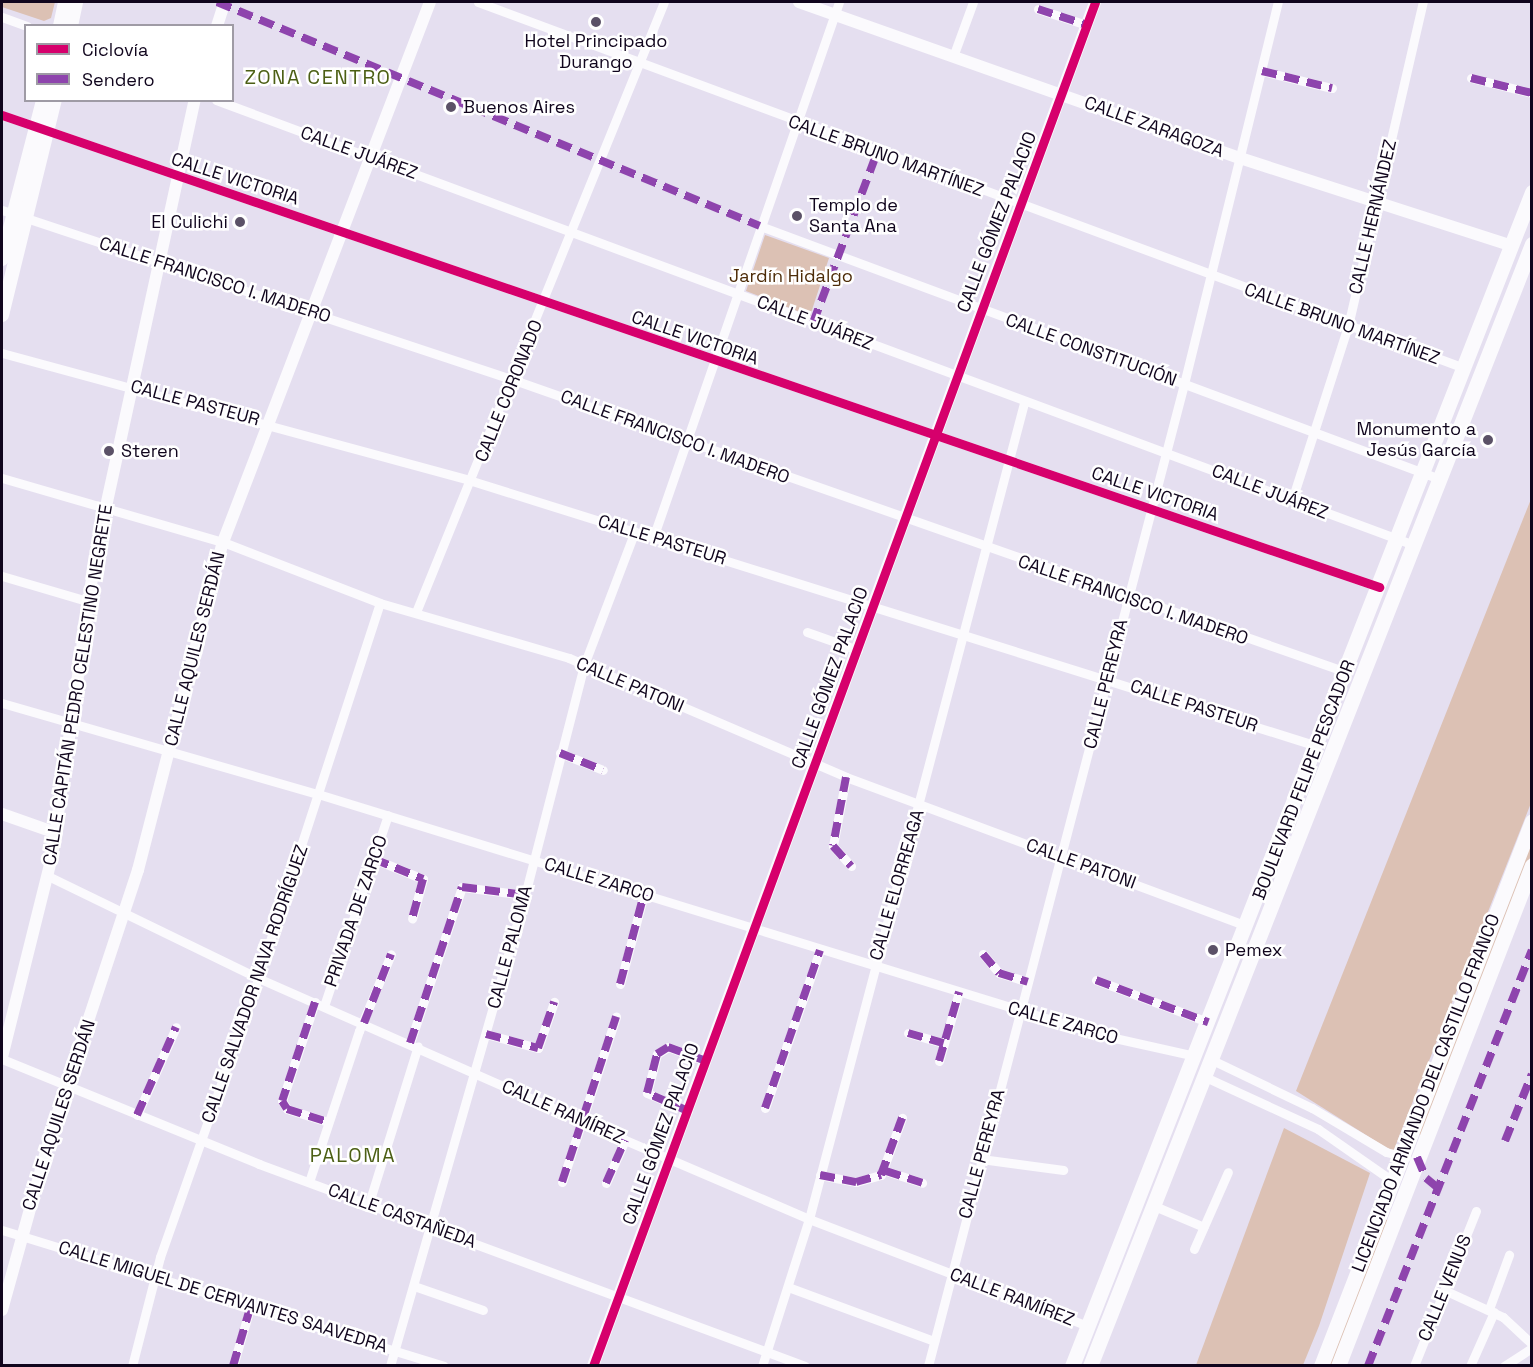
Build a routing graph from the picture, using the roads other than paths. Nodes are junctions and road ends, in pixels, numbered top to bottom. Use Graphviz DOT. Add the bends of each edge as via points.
graph roads {
  1 [pos="65,2"];
  2 [pos="76,2"];
  3 [pos="225,2"];
  4 [pos="430,2"];
  5 [pos="478,2"];
  6 [pos="664,2"];
  7 [pos="799,2"];
  8 [pos="973,2"];
  9 [pos="1095,2"];
  10 [pos="1278,2"];
  11 [pos="1423,2"];
  12 [pos="837,8"];
  13 [pos="1038,9"];
  14 [pos="2,17"];
  15 [pos="60,24"];
  16 [pos="71,24"];
  17 [pos="218,24"];
  18 [pos="24,25"];
  19 [pos="1087,25"];
  20 [pos="954,54"];
  21 [pos="639,63"];
  22 [pos="1262,71"];
  23 [pos="1471,78"];
  24 [pos="1332,88"];
  25 [pos="1063,93"];
  26 [pos="1532,93"];
  27 [pos="43,102"];
  28 [pos="54,102"];
  29 [pos="195,102"];
  30 [pos="222,102"];
  31 [pos="2,115"];
  32 [pos="796,123"];
  33 [pos="43,130"];
  34 [pos="368,155"];
  35 [pos="1240,158"];
  36 [pos="178,178"];
  37 [pos="1532,192"];
  38 [pos="1375,204"];
  39 [pos="1021,206"];
  40 [pos="8,212"];
  41 [pos="29,220"];
  42 [pos="760,226"];
  43 [pos="339,231"];
  44 [pos="1532,232"];
  45 [pos="570,234"];
  46 [pos="1532,244"];
  47 [pos="1512,246"];
  48 [pos="2,259"];
  49 [pos="160,260"];
  50 [pos="1212,276"];
  51 [pos="736,294"];
  52 [pos="544,304"];
  53 [pos="310,310"];
  54 [pos="981,310"];
  55 [pos="2,315"];
  56 [pos="1348,326"];
  57 [pos="2,353"];
  58 [pos="713,361"];
  59 [pos="1464,368"];
  60 [pos="957,376"];
  61 [pos="514,380"];
  62 [pos="1184,384"];
  63 [pos="131,386"];
  64 [pos="1472,397"];
  65 [pos="1024,403"];
  66 [pos="266,422"];
  67 [pos="1315,432"];
  68 [pos="935,438"];
  69 [pos="687,440"];
  70 [pos="1166,452"];
  71 [pos="1008,462"];
  72 [pos="1423,471"];
  73 [pos="2,478"];
  74 [pos="1440,479"];
  75 [pos="472,481"];
  76 [pos="1292,500"];
  77 [pos="106,506"];
  78 [pos="1151,510"];
  79 [pos="905,518"];
  80 [pos="635,531"];
  81 [pos="653,538"];
  82 [pos="1396,539"];
  83 [pos="222,542"];
  84 [pos="1414,545"];
  85 [pos="986,549"];
  86 [pos="2,576"];
  87 [pos="1379,587"];
  88 [pos="1128,599"];
  89 [pos="87,601"];
  90 [pos="380,603"];
  91 [pos="875,604"];
  92 [pos="416,612"];
  93 [pos="807,632"];
  94 [pos="964,632"];
  95 [pos="858,650"];
  96 [pos="584,665"];
  97 [pos="1346,672"];
  98 [pos="1108,678"];
  99 [pos="2,703"];
  100 [pos="1346,718"];
  101 [pos="70,723"];
  102 [pos="1317,746"];
  103 [pos="169,750"];
  104 [pos="560,753"];
  105 [pos="816,764"];
  106 [pos="603,770"];
  107 [pos="846,777"];
  108 [pos="318,794"];
  109 [pos="920,805"];
  110 [pos="2,814"];
  111 [pos="388,816"];
  112 [pos="1532,821"];
  113 [pos="56,833"];
  114 [pos="1062,856"];
  115 [pos="374,858"];
  116 [pos="534,860"];
  117 [pos="1532,865"];
  118 [pos="851,866"];
  119 [pos="48,876"];
  120 [pos="522,894"];
  121 [pos="644,894"];
  122 [pos="126,911"];
  123 [pos="412,919"];
  124 [pos="1246,926"];
  125 [pos="755,929"];
  126 [pos="1257,945"];
  127 [pos="820,950"];
  128 [pos="391,954"];
  129 [pos="983,954"];
  130 [pos="874,966"];
  131 [pos="1244,975"];
  132 [pos="258,978"];
  133 [pos="1096,980"];
  134 [pos="1028,982"];
  135 [pos="1224,982"];
  136 [pos="620,984"];
  137 [pos="959,992"];
  138 [pos="554,1002"];
  139 [pos="320,1004"];
  140 [pos="1020,1011"];
  141 [pos="616,1017"];
  142 [pos="1208,1022"];
  143 [pos="364,1023"];
  144 [pos="176,1027"];
  145 [pos="908,1033"];
  146 [pos="486,1034"];
  147 [pos="944,1043"];
  148 [pos="414,1044"];
  149 [pos="2,1058"];
  150 [pos="1203,1058"];
  151 [pos="706,1061"];
  152 [pos="939,1061"];
  153 [pos="475,1072"];
  154 [pos="1203,1077"];
  155 [pos="66,1086"];
  156 [pos="765,1108"];
  157 [pos="688,1111"];
  158 [pos="137,1115"];
  159 [pos="902,1118"];
  160 [pos="328,1122"];
  161 [pos="586,1122"];
  162 [pos="625,1140"];
  163 [pos="201,1142"];
  164 [pos="1410,1157"];
  165 [pos="981,1159"];
  166 [pos="670,1160"];
  167 [pos="1063,1170"];
  168 [pos="886,1171"];
  169 [pos="1228,1172"];
  170 [pos="820,1175"];
  171 [pos="1393,1181"];
  172 [pos="309,1182"];
  173 [pos="562,1182"];
  174 [pos="606,1183"];
  175 [pos="922,1183"];
  176 [pos="1404,1195"];
  177 [pos="369,1203"];
  178 [pos="1152,1206"];
  179 [pos="1476,1210"];
  180 [pos="809,1219"];
  181 [pos="431,1226"];
  182 [pos="1204,1227"];
  183 [pos="2,1230"];
  184 [pos="20,1236"];
  185 [pos="1194,1249"];
  186 [pos="1509,1255"];
  187 [pos="154,1275"];
  188 [pos="951,1275"];
  189 [pos="414,1286"];
  190 [pos="788,1287"];
  191 [pos="1444,1290"];
  192 [pos="619,1297"];
  193 [pos="251,1305"];
  194 [pos="2,1310"];
  195 [pos="483,1310"];
  196 [pos="1492,1311"];
  197 [pos="1088,1326"];
  198 [pos="934,1341"];
  199 [pos="1100,1341"];
  200 [pos="1532,1346"];
  201 [pos="396,1348"];
  202 [pos="767,1351"];
  203 [pos="132,1365"];
  204 [pos="233,1365"];
  205 [pos="390,1365"];
  206 [pos="444,1365"];
  207 [pos="593,1365"];
  208 [pos="762,1365"];
  209 [pos="805,1365"];
  210 [pos="928,1365"];
  211 [pos="1072,1365"];
  212 [pos="1090,1365"];
  213 [pos="1321,1365"];
  214 [pos="1338,1365"];
  215 [pos="1414,1365"];
  216 [pos="1470,1365"];
  217 [pos="1504,1365"];
  1 -- 15 [label="main road"];
  2 -- 16 [label="main road"];
  3 -- 17 [label="street"];
  4 -- 34 [label="street, CALLE AQUILES SERDÁN"];
  5 -- 21 [label="street, CALLE BRUNO MARTÍNEZ"];
  6 -- 21 [label="street, CALLE CORONADO"];
  7 -- 12 [label="street, CALLE ZARAGOZA"];
  8 -- 20 [label="street"];
  9 -- 19 [label="street, CALLE GÓMEZ PALACIO"];
  10 -- 22 [label="street, CALLE PEREYRA"];
  11 -- 38 [label="street, CALLE HERNÁNDEZ"];
  12 -- 20 [label="street, CALLE ZARAGOZA"];
  12 -- 32 [label="street"];
  13 -- 19 [label="street"];
  14 -- 18 [label="street"];
  19 -- 25 [label="street, CALLE GÓMEZ PALACIO"];
  20 -- 25 [label="street, CALLE ZARAGOZA"];
  21 -- 32 [label="street, CALLE BRUNO MARTÍNEZ"];
  21 -- 45 [label="street, CALLE CORONADO"];
  22 -- 24 [label="street"];
  22 -- 35 [label="street, CALLE PEREYRA"];
  23 -- 26 [label="street"];
  25 -- 35 [label="street, CALLE ZARAGOZA"];
  25 -- 39 [label="street, CALLE GÓMEZ PALACIO"];
  27 -- 33 [label="main road"];
  28 -- 33 [label="main road"];
  29 -- 36 [label="street, CALLE CAPITÁN PEDRO CELESTINO NEGRETE"];
  30 -- 34 [label="street, CALLE JUÁREZ"];
  31 -- 33 [label="street, CALLE VICTORIA"];
  32 -- 39 [label="street, CALLE BRUNO MARTÍNEZ"];
  32 -- 42 [label="street"];
  33 -- 36 [label="street, CALLE VICTORIA"];
  33 -- 40 [label="main road"];
  33 -- 41 [label="main road"];
  34 -- 43 [label="street, CALLE AQUILES SERDÁN"];
  34 -- 45 [label="street, CALLE JUÁREZ"];
  35 -- 38 [label="street, CALLE ZARAGOZA"];
  35 -- 50 [label="street, CALLE PEREYRA"];
  36 -- 43 [label="street, CALLE VICTORIA"];
  36 -- 49 [label="street, CALLE CAPITÁN PEDRO CELESTINO NEGRETE"];
  37 -- 47 [label="main road, BOULEVARD FELIPE PESCADOR"];
  38 -- 47 [label="street, CALLE ZARAGOZA"];
  38 -- 56 [label="street, CALLE HERNÁNDEZ"];
  39 -- 50 [label="street, CALLE BRUNO MARTÍNEZ"];
  39 -- 54 [label="street, CALLE GÓMEZ PALACIO"];
  40 -- 41 [label="street, CALLE FRANCISCO I. MADERO"];
  40 -- 48 [label="main road"];
  41 -- 49 [label="street, CALLE FRANCISCO I. MADERO"];
  41 -- 55 [label="main road"];
  42 -- 51 [label="street"];
  42 -- 54 [label="street, CALLE CONSTITUCIÓN"];
  43 -- 52 [label="street, CALLE VICTORIA"];
  43 -- 53 [label="street, CALLE AQUILES SERDÁN"];
  44 -- 47 [label="main road"];
  45 -- 51 [label="street, CALLE JUÁREZ"];
  45 -- 52 [label="street, CALLE CORONADO"];
  46 -- 64 [label="main road, BOULEVARD FELIPE PESCADOR"];
  47 -- 59 [label="main road, BOULEVARD FELIPE PESCADOR"];
  49 -- 53 [label="street, CALLE FRANCISCO I. MADERO"];
  49 -- 63 [label="street, CALLE CAPITÁN PEDRO CELESTINO NEGRETE"];
  50 -- 56 [label="street, CALLE BRUNO MARTÍNEZ"];
  50 -- 62 [label="street, CALLE PEREYRA"];
  51 -- 58 [label="street"];
  51 -- 60 [label="street, CALLE JUÁREZ"];
  52 -- 58 [label="street, CALLE VICTORIA"];
  52 -- 61 [label="street, CALLE CORONADO"];
  53 -- 61 [label="street, CALLE FRANCISCO I. MADERO"];
  53 -- 66 [label="street, CALLE AQUILES SERDÁN"];
  54 -- 60 [label="street, CALLE GÓMEZ PALACIO"];
  54 -- 62 [label="street, CALLE CONSTITUCIÓN"];
  56 -- 59 [label="street, CALLE BRUNO MARTÍNEZ"];
  56 -- 67 [label="street, CALLE HERNÁNDEZ"];
  57 -- 63 [label="street, CALLE PASTEUR"];
  58 -- 68 [label="street, CALLE VICTORIA"];
  58 -- 69 [label="street"];
  59 -- 64 [label="main road" via="1471,377"];
  59 -- 72 [label="main road, BOULEVARD FELIPE PESCADOR"];
  60 -- 65 [label="street, CALLE JUÁREZ"];
  60 -- 68 [label="street, CALLE GÓMEZ PALACIO"];
  61 -- 69 [label="street, CALLE FRANCISCO I. MADERO"];
  61 -- 75 [label="street, CALLE CORONADO"];
  62 -- 67 [label="street, CALLE CONSTITUCIÓN"];
  62 -- 70 [label="street, CALLE PEREYRA"];
  63 -- 66 [label="street, CALLE PASTEUR"];
  63 -- 77 [label="street, CALLE CAPITÁN PEDRO CELESTINO NEGRETE"];
  64 -- 74 [label="main road, BOULEVARD FELIPE PESCADOR"];
  65 -- 70 [label="street, CALLE JUÁREZ"];
  65 -- 71 [label="street, CALLE ELORREAGA"];
  66 -- 75 [label="street, CALLE PASTEUR"];
  66 -- 83 [label="street, CALLE AQUILES SERDÁN"];
  67 -- 72 [label="street, CALLE CONSTITUCIÓN"];
  67 -- 76 [label="street, CALLE HERNÁNDEZ"];
  68 -- 71 [label="street, CALLE VICTORIA"];
  68 -- 79 [label="street, CALLE GÓMEZ PALACIO"];
  69 -- 79 [label="street, CALLE FRANCISCO I. MADERO"];
  69 -- 81 [label="street"];
  70 -- 76 [label="street, CALLE JUÁREZ"];
  70 -- 78 [label="street, CALLE PEREYRA"];
  71 -- 78 [label="street, CALLE VICTORIA"];
  71 -- 85 [label="street, CALLE ELORREAGA"];
  72 -- 74 [label="street, CALLE CONSTITUCIÓN"];
  72 -- 82 [label="main road, BOULEVARD FELIPE PESCADOR"];
  73 -- 77 [label="street, CALLE PATONI"];
  74 -- 84 [label="main road, BOULEVARD FELIPE PESCADOR"];
  75 -- 80 [label="street, CALLE PASTEUR"];
  75 -- 92 [label="street, CALLE CORONADO"];
  76 -- 82 [label="street, CALLE JUÁREZ"];
  77 -- 83 [label="street, CALLE PATONI"];
  77 -- 89 [label="street, CALLE CAPITÁN PEDRO CELESTINO NEGRETE"];
  78 -- 87 [label="street, CALLE VICTORIA"];
  78 -- 88 [label="street, CALLE PEREYRA"];
  79 -- 85 [label="street, CALLE FRANCISCO I. MADERO"];
  79 -- 91 [label="street, CALLE GÓMEZ PALACIO"];
  80 -- 81 [label="street, CALLE PASTEUR"];
  80 -- 96 [label="street, CALLE PALOMA"];
  81 -- 91 [label="street, CALLE PASTEUR"];
  82 -- 84 [label="street, CALLE JUÁREZ"];
  82 -- 87 [label="main road, BOULEVARD FELIPE PESCADOR"];
  83 -- 90 [label="street, CALLE PATONI"];
  83 -- 103 [label="street, CALLE AQUILES SERDÁN"];
  84 -- 100 [label="main road, BOULEVARD FELIPE PESCADOR"];
  85 -- 88 [label="street, CALLE FRANCISCO I. MADERO"];
  85 -- 94 [label="street, CALLE ELORREAGA"];
  86 -- 89 [label="street"];
  87 -- 97 [label="main road, BOULEVARD FELIPE PESCADOR"];
  88 -- 97 [label="street, CALLE FRANCISCO I. MADERO"];
  88 -- 98 [label="street, CALLE PEREYRA"];
  89 -- 101 [label="street, CALLE CAPITÁN PEDRO CELESTINO NEGRETE"];
  90 -- 92 [label="street, CALLE PATONI"];
  90 -- 108 [label="street, CALLE SALVADOR NAVA RODRÍGUEZ"];
  91 -- 94 [label="street, CALLE PASTEUR"];
  91 -- 95 [label="street, CALLE GÓMEZ PALACIO"];
  92 -- 96 [label="street, CALLE PATONI"];
  93 -- 95 [label="street"];
  94 -- 98 [label="street, CALLE PASTEUR"];
  94 -- 109 [label="street, CALLE ELORREAGA"];
  95 -- 105 [label="street, CALLE GÓMEZ PALACIO"];
  96 -- 104 [label="street, CALLE PALOMA"];
  96 -- 105 [label="street, CALLE PATONI"];
  97 -- 100 [label="main road" via="1352,687"];
  97 -- 102 [label="main road, BOULEVARD FELIPE PESCADOR"];
  98 -- 102 [label="street, CALLE PASTEUR"];
  98 -- 114 [label="street, CALLE PEREYRA"];
  99 -- 101 [label="street, CALLE ZARCO"];
  100 -- 126 [label="main road, BOULEVARD FELIPE PESCADOR"];
  101 -- 103 [label="street, CALLE ZARCO"];
  101 -- 113 [label="street, CALLE CAPITÁN PEDRO CELESTINO NEGRETE"];
  102 -- 124 [label="main road, BOULEVARD FELIPE PESCADOR"];
  103 -- 108 [label="street, CALLE ZARCO"];
  103 -- 122 [label="street, CALLE AQUILES SERDÁN"];
  104 -- 106 [label="street"];
  104 -- 116 [label="street, CALLE PALOMA"];
  105 -- 107 [label="street, CALLE PATONI"];
  105 -- 125 [label="street, CALLE GÓMEZ PALACIO"];
  107 -- 109 [label="street, CALLE PATONI"];
  107 -- 118 [label="street" via="833,846"];
  108 -- 111 [label="street, CALLE ZARCO"];
  108 -- 132 [label="street, CALLE SALVADOR NAVA RODRÍGUEZ"];
  109 -- 114 [label="street, CALLE PATONI"];
  109 -- 130 [label="street, CALLE ELORREAGA"];
  110 -- 113 [label="street"];
  111 -- 115 [label="street, PRIVADA DE ZARCO"];
  111 -- 116 [label="street, CALLE ZARCO"];
  112 -- 164 [label="main road, LICENCIADO ARMANDO DEL CASTILLO FRANCO"];
  113 -- 119 [label="street, CALLE CAPITÁN PEDRO CELESTINO NEGRETE"];
  114 -- 124 [label="street, CALLE PATONI"];
  114 -- 134 [label="street, CALLE PEREYRA"];
  115 -- 123 [label="street" via="423,879"];
  115 -- 139 [label="street, PRIVADA DE ZARCO"];
  116 -- 120 [label="street, CALLE PALOMA"];
  116 -- 121 [label="street, CALLE ZARCO"];
  117 -- 164 [label="main road, LICENCIADO ARMANDO DEL CASTILLO FRANCO"];
  119 -- 122 [label="street, CALLE RAMÍREZ"];
  119 -- 149 [label="street, CALLE CAPITÁN PEDRO CELESTINO NEGRETE"];
  120 -- 146 [label="street, CALLE PALOMA"];
  120 -- 148 [label="street" via="464,885 440,951"];
  121 -- 125 [label="street, CALLE ZARCO"];
  121 -- 136 [label="street"];
  122 -- 132 [label="street, CALLE RAMÍREZ"];
  122 -- 155 [label="street, CALLE AQUILES SERDÁN"];
  124 -- 126 [label="main road"];
  124 -- 135 [label="main road, BOULEVARD FELIPE PESCADOR"];
  125 -- 127 [label="street, CALLE ZARCO"];
  125 -- 151 [label="street, CALLE GÓMEZ PALACIO"];
  126 -- 131 [label="main road, BOULEVARD FELIPE PESCADOR"];
  127 -- 130 [label="street, CALLE ZARCO"];
  127 -- 156 [label="street"];
  128 -- 143 [label="street"];
  129 -- 134 [label="street" via="999,974"];
  130 -- 137 [label="street, CALLE ZARCO"];
  130 -- 170 [label="street, CALLE ELORREAGA"];
  131 -- 135 [label="main road" via="1235,984"];
  131 -- 150 [label="main road, BOULEVARD FELIPE PESCADOR"];
  132 -- 139 [label="street, CALLE RAMÍREZ"];
  132 -- 163 [label="street, CALLE SALVADOR NAVA RODRÍGUEZ"];
  133 -- 142 [label="street"];
  134 -- 140 [label="street, CALLE PEREYRA"];
  135 -- 142 [label="main road, BOULEVARD FELIPE PESCADOR"];
  137 -- 140 [label="street, CALLE ZARCO"];
  137 -- 147 [label="street"];
  138 -- 146 [label="street" via="538,1048"];
  139 -- 143 [label="street, CALLE RAMÍREZ"];
  139 -- 160 [label="street, PRIVADA DE ZARCO" via="284,1105"];
  140 -- 150 [label="street, CALLE ZARCO"];
  140 -- 165 [label="street, CALLE PEREYRA"];
  141 -- 161 [label="street"];
  142 -- 150 [label="main road, BOULEVARD FELIPE PESCADOR"];
  143 -- 148 [label="street, CALLE RAMÍREZ"];
  143 -- 160 [label="street"];
  144 -- 158 [label="street"];
  145 -- 147 [label="street"];
  146 -- 153 [label="street, CALLE PALOMA"];
  147 -- 152 [label="street"];
  148 -- 153 [label="street, CALLE RAMÍREZ"];
  148 -- 177 [label="street"];
  149 -- 155 [label="street, CALLE CASTAÑEDA"];
  150 -- 154 [label="main road, BOULEVARD FELIPE PESCADOR"];
  150 -- 164 [label="street, CALLE ZARCO"];
  150 -- 197 [label="main road, BOULEVARD FELIPE PESCADOR"];
  151 -- 157 [label="street, CALLE GÓMEZ PALACIO"];
  151 -- 157 [label="street" via="668,1047 657,1054 647,1094"];
  153 -- 161 [label="street, CALLE RAMÍREZ"];
  153 -- 181 [label="street, CALLE PALOMA"];
  154 -- 171 [label="street" via="1318,1129"];
  154 -- 178 [label="main road, BOULEVARD FELIPE PESCADOR"];
  155 -- 158 [label="street, CALLE CASTAÑEDA"];
  155 -- 184 [label="street, CALLE AQUILES SERDÁN"];
  157 -- 166 [label="street, CALLE GÓMEZ PALACIO"];
  158 -- 163 [label="street, CALLE CASTAÑEDA"];
  159 -- 168 [label="street"];
  160 -- 172 [label="street"];
  161 -- 162 [label="street, CALLE RAMÍREZ"];
  161 -- 173 [label="street"];
  162 -- 166 [label="street, CALLE RAMÍREZ"];
  162 -- 174 [label="street"];
  163 -- 172 [label="street, CALLE CASTAÑEDA"];
  163 -- 187 [label="street, CALLE SALVADOR NAVA RODRÍGUEZ"];
  164 -- 171 [label="main road, LICENCIADO ARMANDO DEL CASTILLO FRANCO"];
  164 -- 176 [label="main road, LICENCIADO ARMANDO DEL CASTILLO FRANCO"];
  165 -- 167 [label="street"];
  165 -- 188 [label="street, CALLE PEREYRA"];
  166 -- 180 [label="street, CALLE RAMÍREZ"];
  166 -- 192 [label="street, CALLE GÓMEZ PALACIO"];
  168 -- 170 [label="street" via="856,1182"];
  168 -- 175 [label="street"];
  169 -- 182 [label="street"];
  170 -- 180 [label="street, CALLE ELORREAGA"];
  171 -- 176 [label="street"];
  171 -- 213 [label="main road, LICENCIADO ARMANDO DEL CASTILLO FRANCO"];
  172 -- 177 [label="street, CALLE CASTAÑEDA"];
  176 -- 214 [label="main road, LICENCIADO ARMANDO DEL CASTILLO FRANCO"];
  177 -- 181 [label="street, CALLE CASTAÑEDA"];
  178 -- 182 [label="street"];
  178 -- 199 [label="main road, BOULEVARD FELIPE PESCADOR"];
  179 -- 191 [label="street, CALLE VENUS"];
  180 -- 188 [label="street, CALLE RAMÍREZ"];
  180 -- 190 [label="street, CALLE ELORREAGA"];
  181 -- 189 [label="street, CALLE PALOMA"];
  181 -- 192 [label="street, CALLE CASTAÑEDA"];
  182 -- 185 [label="street"];
  183 -- 184 [label="street, CALLE MIGUEL DE CERVANTES SAAVEDRA"];
  184 -- 187 [label="street, CALLE MIGUEL DE CERVANTES SAAVEDRA"];
  184 -- 194 [label="street, CALLE AQUILES SERDÁN"];
  186 -- 196 [label="street"];
  187 -- 193 [label="street, CALLE MIGUEL DE CERVANTES SAAVEDRA"];
  187 -- 203 [label="street, CALLE SALVADOR NAVA RODRÍGUEZ"];
  188 -- 197 [label="street, CALLE RAMÍREZ"];
  188 -- 198 [label="street, CALLE PEREYRA"];
  189 -- 195 [label="street"];
  189 -- 201 [label="street, CALLE PALOMA"];
  190 -- 198 [label="street"];
  190 -- 202 [label="street, CALLE ELORREAGA"];
  191 -- 196 [label="street"];
  191 -- 215 [label="street, CALLE VENUS"];
  192 -- 202 [label="street, CALLE CASTAÑEDA"];
  192 -- 207 [label="street, CALLE GÓMEZ PALACIO"];
  193 -- 201 [label="street, CALLE MIGUEL DE CERVANTES SAAVEDRA"];
  193 -- 204 [label="street"];
  196 -- 200 [label="street"];
  196 -- 216 [label="street"];
  197 -- 199 [label="main road"];
  197 -- 211 [label="main road, BOULEVARD FELIPE PESCADOR"];
  198 -- 210 [label="street, CALLE PEREYRA"];
  199 -- 212 [label="main road, BOULEVARD FELIPE PESCADOR"];
  200 -- 217 [label="street"];
  201 -- 205 [label="street, CALLE PALOMA"];
  201 -- 206 [label="street, CALLE MIGUEL DE CERVANTES SAAVEDRA"];
  202 -- 208 [label="street, CALLE ELORREAGA"];
  202 -- 209 [label="street, CALLE CASTAÑEDA"];
}
